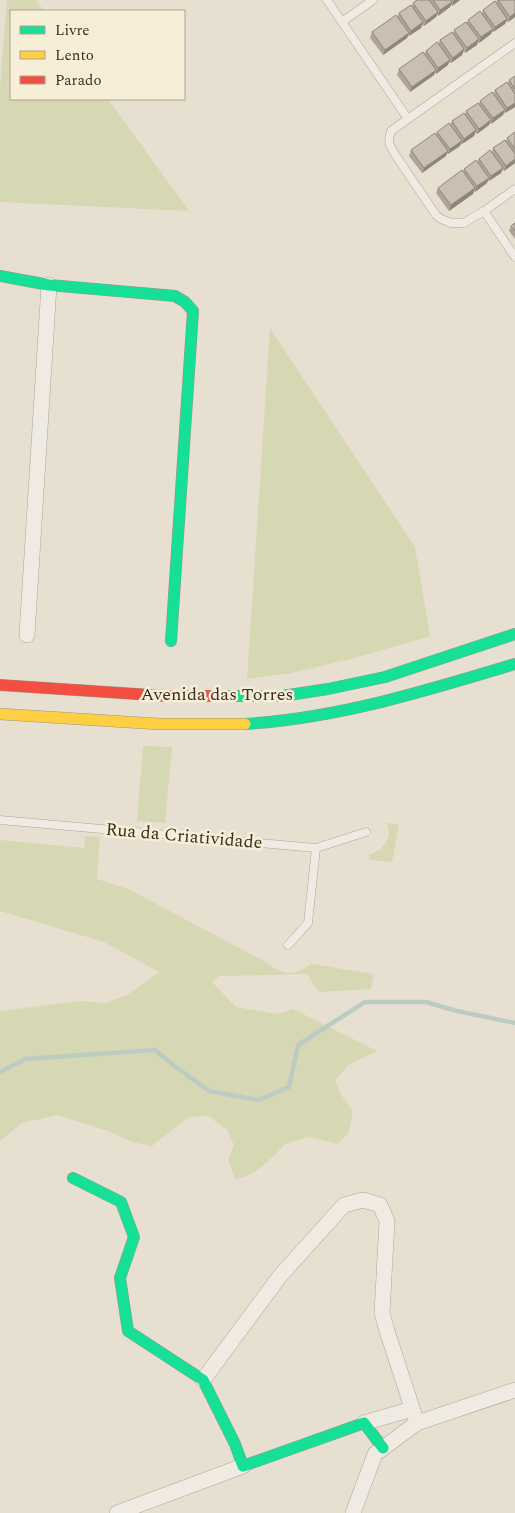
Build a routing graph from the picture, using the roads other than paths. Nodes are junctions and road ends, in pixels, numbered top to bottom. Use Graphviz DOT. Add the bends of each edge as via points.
graph roads {
  1 [pos="327,0"];
  2 [pos="373,0"];
  3 [pos="342,22"];
  4 [pos="515,43"];
  5 [pos="408,119"];
  6 [pos="515,189"];
  7 [pos="484,211"];
  8 [pos="515,257"];
  9 [pos="0,276"];
  10 [pos="49,285"];
  11 [pos="515,634"];
  12 [pos="27,635"];
  13 [pos="171,641"];
  14 [pos="515,664"];
  15 [pos="0,685"];
  16 [pos="0,714"];
  17 [pos="0,820"];
  18 [pos="366,832"];
  19 [pos="316,848"];
  20 [pos="288,945"];
  21 [pos="73,1178"];
  22 [pos="203,1380"];
  23 [pos="515,1390"];
  24 [pos="415,1416"];
  25 [pos="364,1423"];
  26 [pos="383,1448"];
  27 [pos="243,1466"];
  28 [pos="117,1513"];
  29 [pos="353,1513"];
  1 -- 3 [label="lane"];
  2 -- 3 [label="lane"];
  3 -- 5 [label="lane"];
  4 -- 5 [label="lane"];
  5 -- 7 [label="lane" via="392,131 390,146 436,215 446,222 460,224"];
  6 -- 7 [label="lane"];
  7 -- 8 [label="lane"];
  9 -- 10 [label="street"];
  10 -- 12 [label="street"];
  10 -- 13 [label="street" via="175,296 184,300 193,312"];
  11 -- 15 [label="street, Avenida das Torres" via="385,678 282,696 167,696"];
  14 -- 16 [label="street, Avenida das Torres" via="386,702 257,722 137,724"];
  17 -- 19 [label="lane, Rua da Criatividade"];
  18 -- 19 [label="lane, Rua da Criatividade"];
  19 -- 20 [label="lane" via="308,923"];
  21 -- 22 [label="street" via="121,1202 134,1237 120,1278 128,1331"];
  22 -- 24 [label="street" via="280,1276 344,1205 363,1200 380,1205 387,1221 382,1313"];
  22 -- 27 [label="street"];
  23 -- 24 [label="street"];
  24 -- 25 [label="street"];
  24 -- 26 [label="street"];
  25 -- 26 [label="street"];
  25 -- 27 [label="street"];
  26 -- 29 [label="street" via="376,1454"];
  27 -- 28 [label="street"];
}
